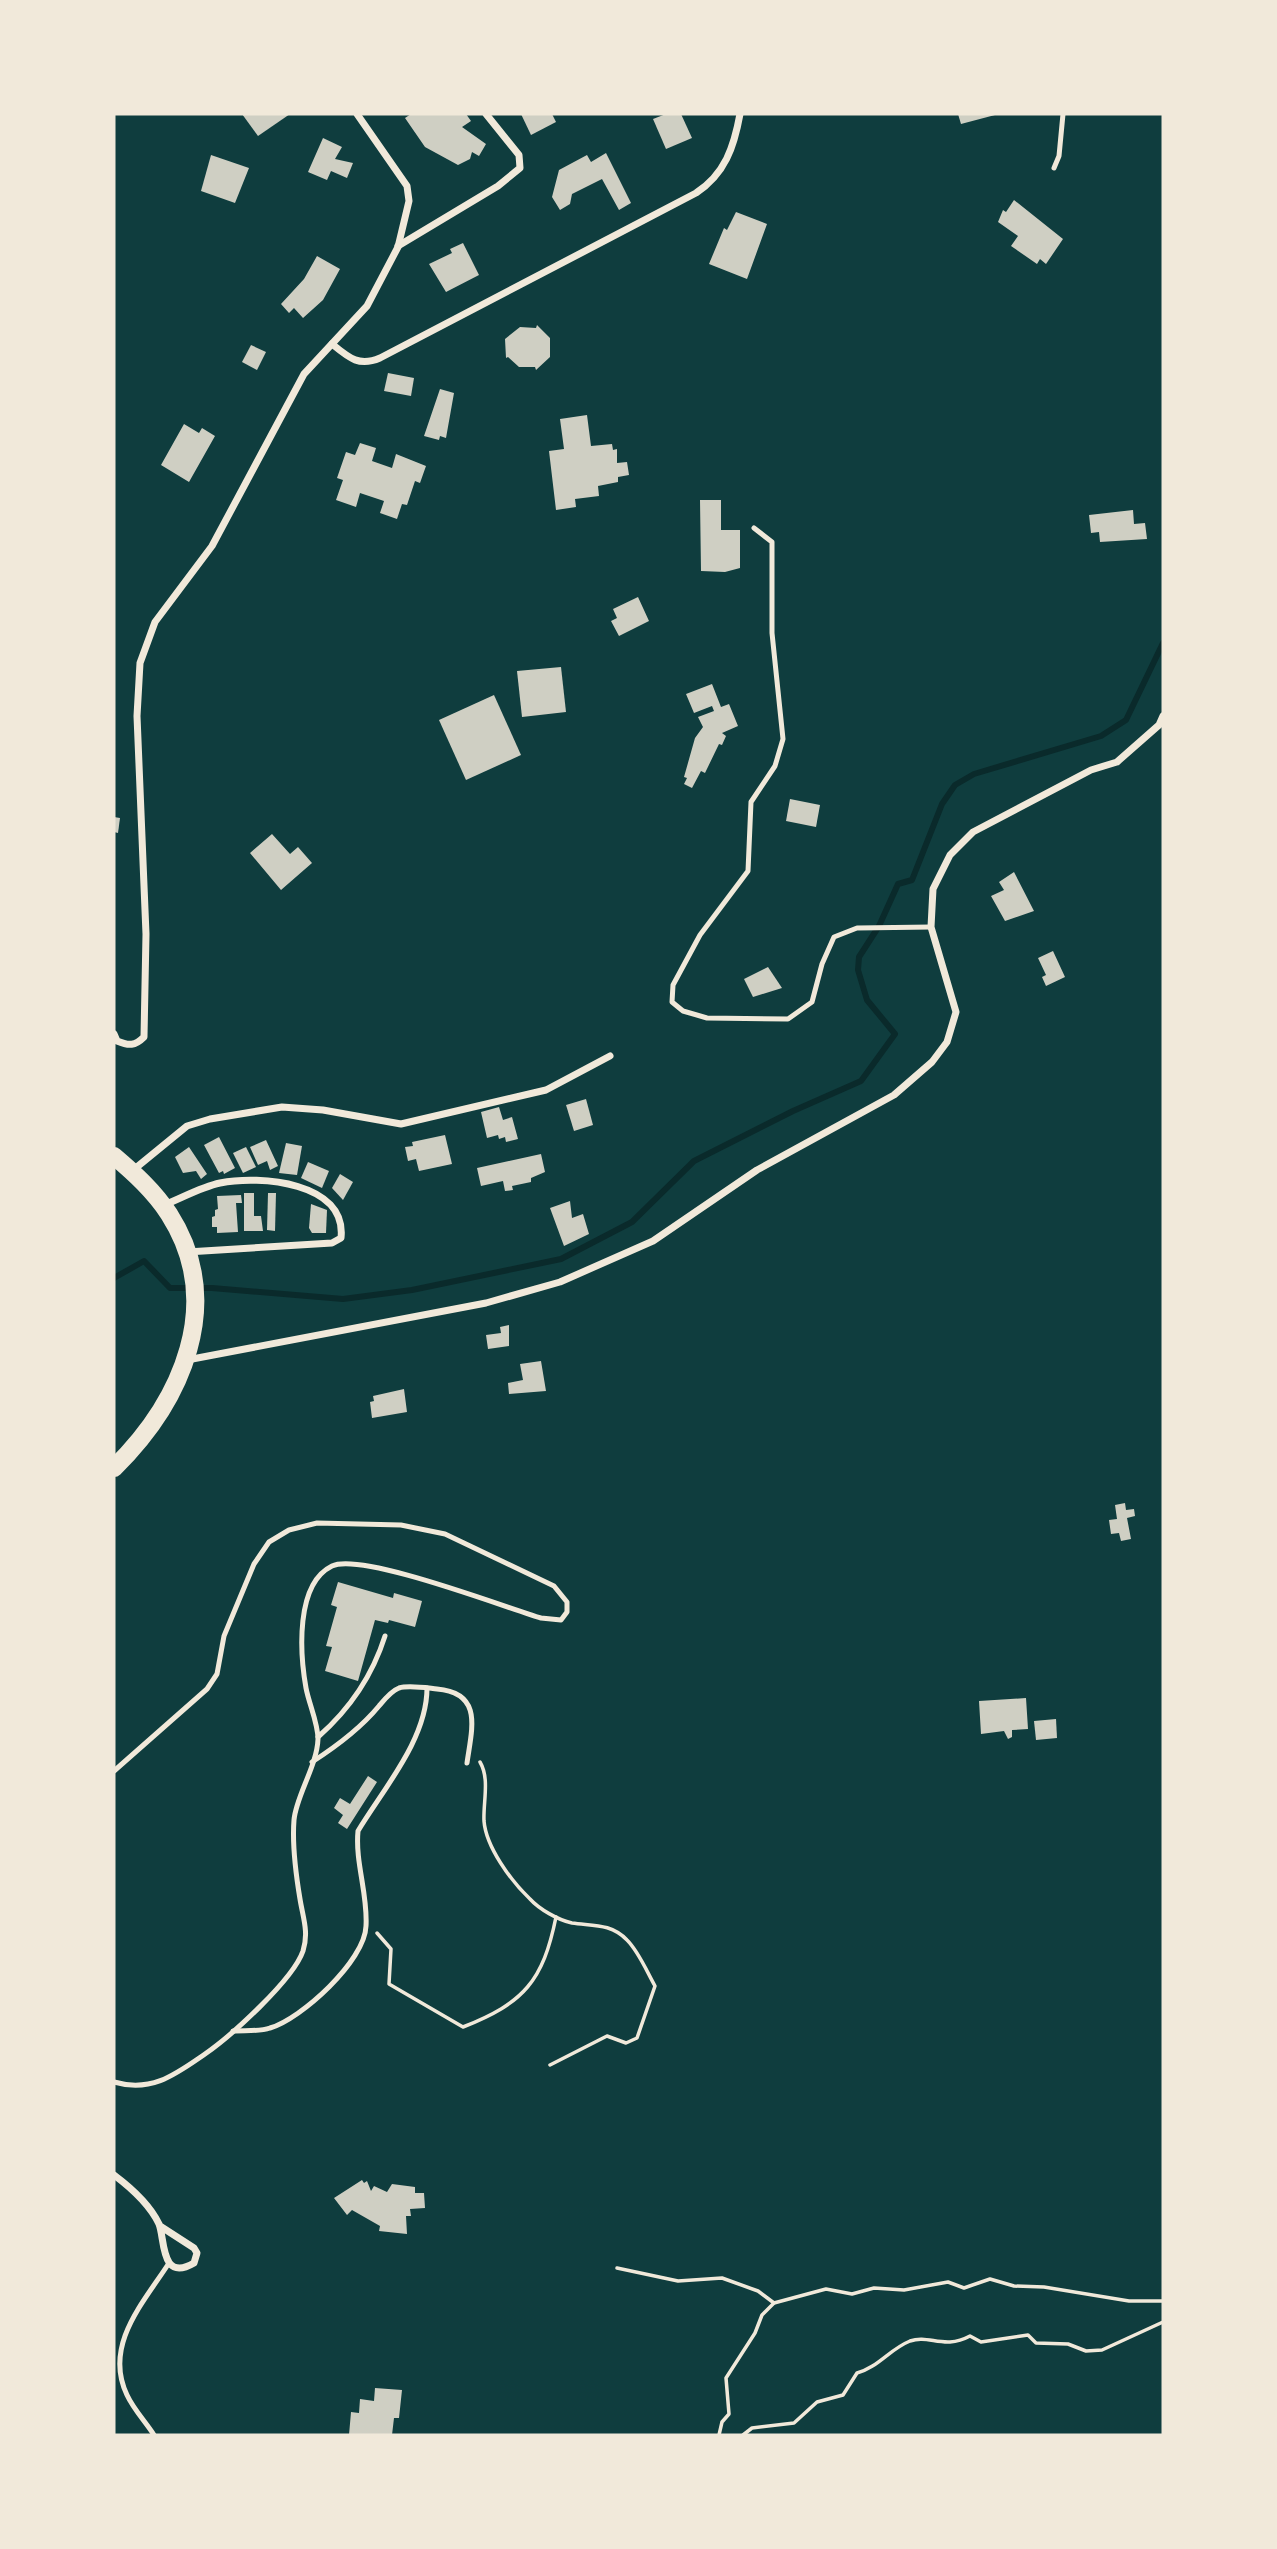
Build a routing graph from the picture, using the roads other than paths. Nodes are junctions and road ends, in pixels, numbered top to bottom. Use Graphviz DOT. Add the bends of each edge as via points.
graph roads {
  1 [pos="357,114"];
  2 [pos="486,114"];
  3 [pos="740,114"];
  4 [pos="1063,114"];
  5 [pos="1054,168"];
  6 [pos="398,247"];
  7 [pos="332,344"];
  8 [pos="754,528"];
  9 [pos="1163,716"];
  10 [pos="931,926"];
  11 [pos="114,1034"];
  12 [pos="610,1056"];
  13 [pos="114,1156"];
  14 [pos="131,1171"];
  15 [pos="163,1206"];
  16 [pos="188,1259"];
  17 [pos="187,1360"];
  18 [pos="114,1468"];
  19 [pos="385,1636"];
  20 [pos="428,1688"];
  21 [pos="318,1737"];
  22 [pos="312,1762"];
  23 [pos="467,1763"];
  24 [pos="114,1771"];
  25 [pos="233,2031"];
  26 [pos="114,2082"];
  27 [pos="114,2175"];
  28 [pos="160,2226"];
  29 [pos="170,2263"];
  30 [pos="154,2435"];
  1 -- 6 [label="street" via="407,186 409,201"];
  2 -- 6 [label="street" via="519,155 520,168"];
  3 -- 7 [label="street" via="729,157 710,184 369,363 357,363"];
  4 -- 5 [label="lane"];
  6 -- 7 [label="street" via="366,306"];
  7 -- 11 [label="street" via="304,373 212,546 155,622 140,663 137,716 146,934 144,1037 129,1045 117,1041"];
  8 -- 10 [label="lane" via="772,542 772,633 783,739 775,766 751,802 748,871 699,935 673,985 671,1002 683,1012 707,1018 788,1019 812,1002 834,937 858,928"];
  9 -- 10 [label="street" via="1159,725 1117,762 1091,770 973,832 950,855 933,889"];
  10 -- 17 [label="street" via="956,1012 947,1042 932,1062 894,1095 757,1170 653,1241 560,1282 486,1303"];
  12 -- 14 [label="street" via="546,1090 401,1124 282,1107 210,1119 187,1126"];
  13 -- 14 [label="main road"];
  14 -- 15 [label="main road"];
  15 -- 16 [label="main road"];
  15 -- 16 [label="street" via="219,1184 277,1182 329,1201 342,1226 341,1238 332,1243"];
  16 -- 17 [label="main road" via="193,1328"];
  17 -- 18 [label="main road" via="164,1407"];
  19 -- 21 [label="lane" via="358,1695"];
  20 -- 22 [label="lane" via="399,1688 364,1724"];
  20 -- 23 [label="lane" via="455,1690 464,1696 471,1711"];
  20 -- 25 [label="lane" via="427,1706 416,1734 358,1831 356,1849 366,1925 356,1951 338,1977 289,2019 268,2029"];
  21 -- 22 [label="lane"];
  21 -- 24 [label="lane" via="301,1647 306,1600 333,1565 366,1564 541,1618 561,1620 567,1602 554,1586 445,1534 401,1525 317,1523 289,1530 269,1542 254,1564 224,1636 217,1674"];
  22 -- 25 [label="lane" via="294,1819 307,1929 304,1948 298,1964 281,1984"];
  25 -- 26 [label="lane" via="174,2078 146,2084"];
  27 -- 28 [label="street" via="127,2184"];
  28 -- 29 [label="street" via="162,2250"];
  28 -- 29 [label="street" via="197,2253 189,2266"];
  29 -- 30 [label="lane" via="134,2316 120,2350 126,2392"];
}
